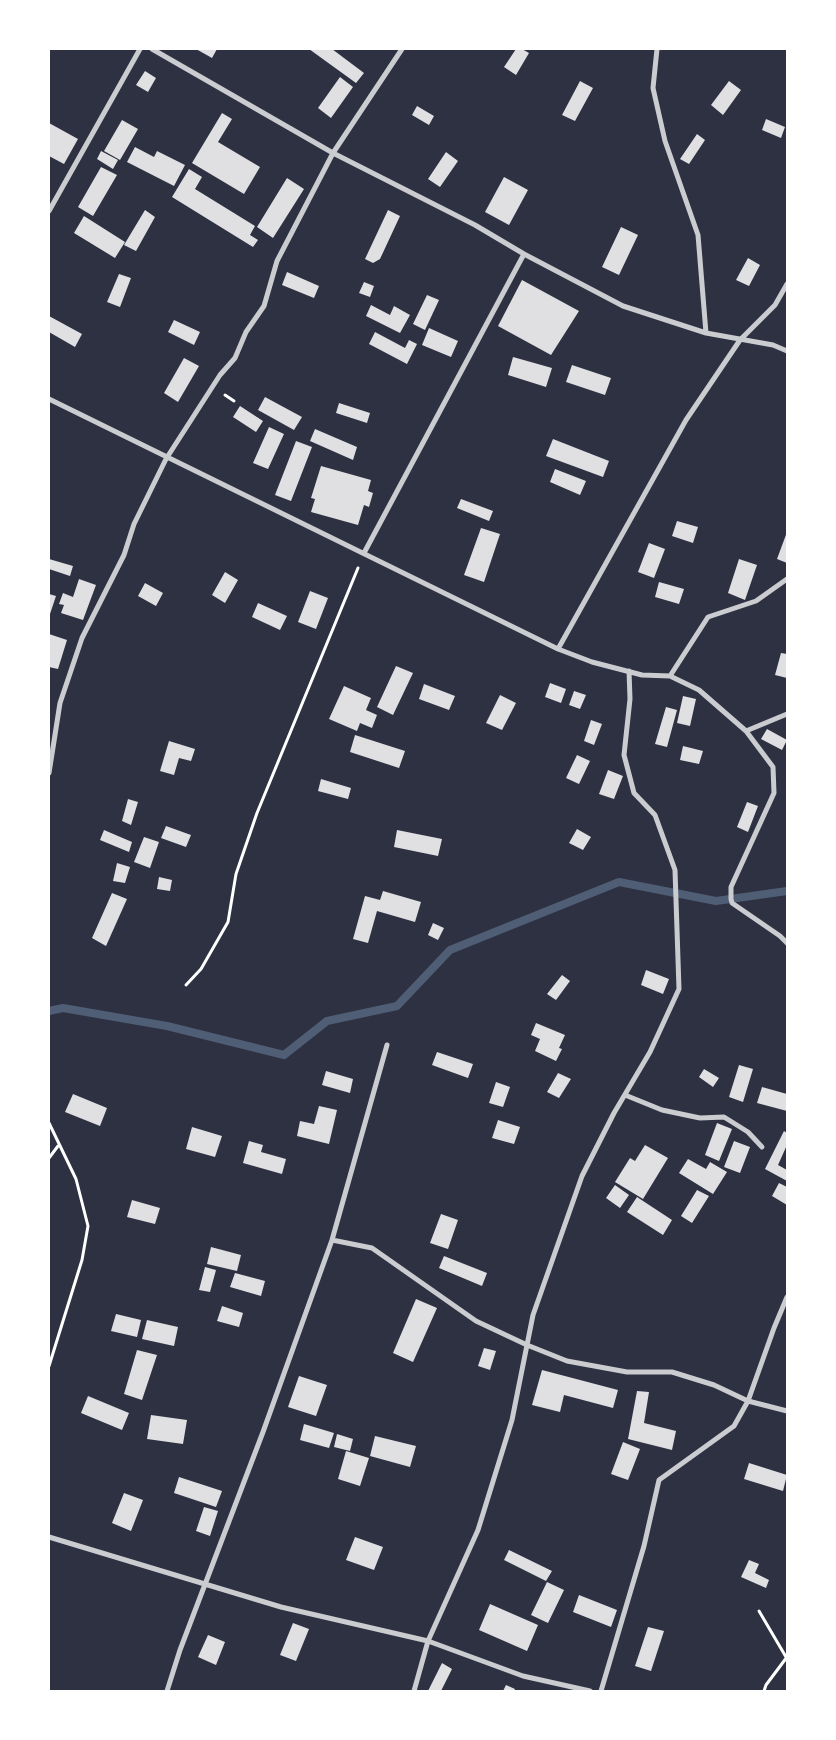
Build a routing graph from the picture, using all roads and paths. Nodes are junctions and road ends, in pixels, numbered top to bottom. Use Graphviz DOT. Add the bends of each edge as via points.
graph roads {
  1 [pos="140,49"];
  2 [pos="152,49"];
  3 [pos="402,49"];
  4 [pos="657,49"];
  5 [pos="333,153"];
  6 [pos="49,211"];
  7 [pos="524,254"];
  8 [pos="787,284"];
  9 [pos="706,332"];
  10 [pos="740,340"];
  11 [pos="787,351"];
  12 [pos="49,399"];
  13 [pos="166,459"];
  14 [pos="364,553"];
  15 [pos="787,579"];
  16 [pos="558,650"];
  17 [pos="629,671"];
  18 [pos="670,676"];
  19 [pos="787,714"];
  20 [pos="746,731"];
  21 [pos="49,773"];
  22 [pos="787,944"];
  23 [pos="186,985"];
  24 [pos="387,1045"];
  25 [pos="625,1094"];
  26 [pos="49,1123"];
  27 [pos="58,1146"];
  28 [pos="762,1147"];
  29 [pos="49,1158"];
  30 [pos="332,1240"];
  31 [pos="787,1297"];
  32 [pos="527,1345"];
  33 [pos="49,1366"];
  34 [pos="748,1401"];
  35 [pos="787,1411"];
  36 [pos="49,1537"];
  37 [pos="205,1583"];
  38 [pos="760,1611"];
  39 [pos="428,1641"];
  40 [pos="787,1657"];
  41 [pos="167,1691"];
  42 [pos="414,1691"];
  43 [pos="590,1691"];
  44 [pos="601,1691"];
  45 [pos="764,1691"];
  1 -- 6 [label="street"];
  2 -- 5 [label="street"];
  3 -- 5 [label="street"];
  4 -- 9 [label="street" via="653,88 665,141 698,235"];
  5 -- 7 [label="street" via="475,225"];
  5 -- 13 [label="street" via="277,261 264,306 246,332 235,358 220,375"];
  7 -- 9 [label="street" via="623,306"];
  7 -- 14 [label="street"];
  8 -- 10 [label="street" via="775,305"];
  9 -- 10 [label="street"];
  10 -- 11 [label="street" via="774,345"];
  10 -- 16 [label="street" via="686,420"];
  12 -- 13 [label="street"];
  13 -- 14 [label="street"];
  13 -- 21 [label="street" via="134,524 124,555 82,638 60,703"];
  14 -- 16 [label="street"];
  14 -- 23 [label="path" via="257,813 236,874 228,922 201,969"];
  15 -- 18 [label="street" via="756,601 708,617"];
  16 -- 17 [label="street"];
  17 -- 18 [label="street"];
  17 -- 25 [label="street" via="630,699 624,755 634,793 655,815 675,870 679,988 650,1052"];
  18 -- 20 [label="street" via="699,690"];
  19 -- 20 [label="street"];
  20 -- 22 [label="street" via="773,768 774,793 731,887 731,899"];
  24 -- 30 [label="street"];
  25 -- 28 [label="street" via="662,1110 700,1118 724,1117 748,1132"];
  25 -- 32 [label="street" via="582,1176 533,1315"];
  26 -- 27 [label="path"];
  27 -- 29 [label="path"];
  27 -- 33 [label="path" via="76,1179 88,1226 82,1260"];
  30 -- 32 [label="street" via="372,1248 476,1321"];
  30 -- 37 [label="street"];
  31 -- 34 [label="street"];
  32 -- 34 [label="street" via="567,1361 627,1372 672,1372 714,1385"];
  32 -- 39 [label="street" via="512,1420 478,1530"];
  34 -- 35 [label="street"];
  34 -- 44 [label="street" via="734,1426 659,1480 644,1546"];
  36 -- 37 [label="street"];
  37 -- 39 [label="street" via="281,1606"];
  37 -- 41 [label="street"];
  38 -- 40 [label="path"];
  39 -- 42 [label="street"];
  39 -- 43 [label="street" via="523,1676"];
  40 -- 45 [label="path"];
}
